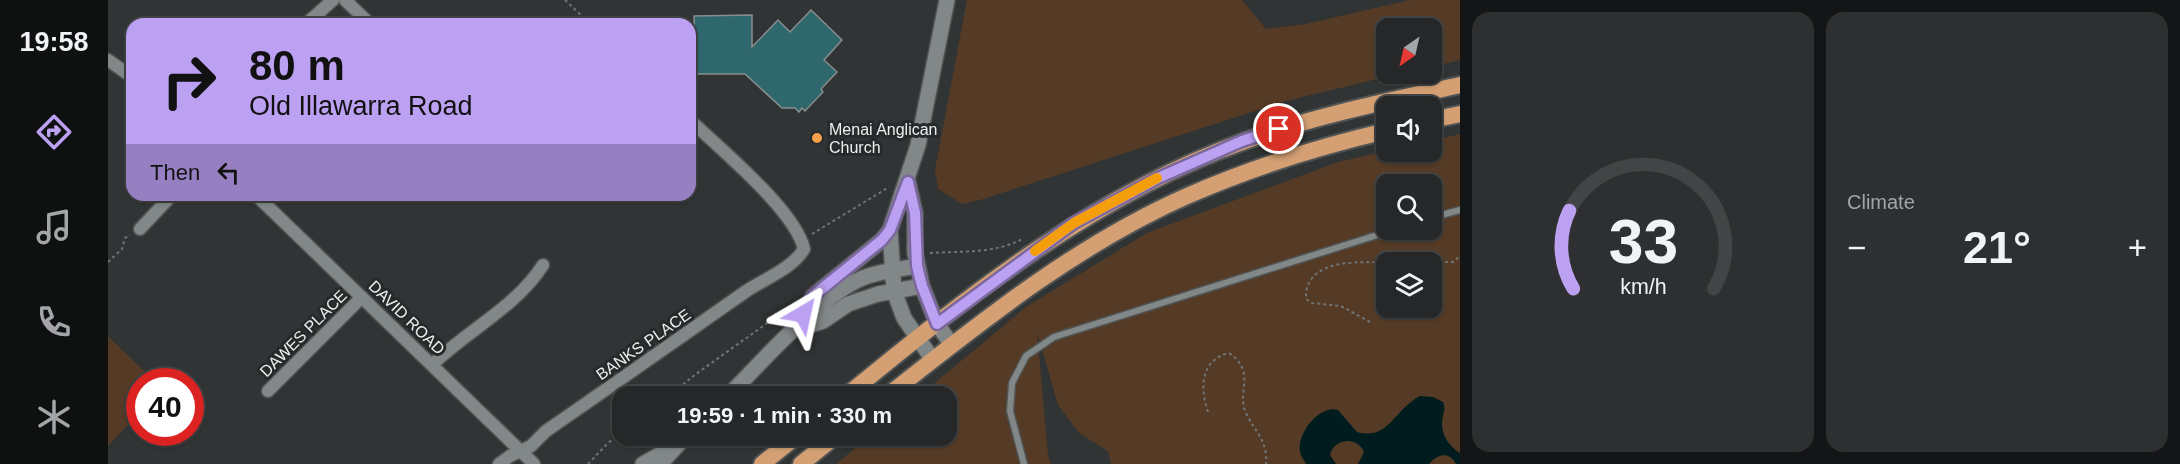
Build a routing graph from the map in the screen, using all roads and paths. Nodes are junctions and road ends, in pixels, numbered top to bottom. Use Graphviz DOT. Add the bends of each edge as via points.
graph roads {
  1 [pos="333,0"];
  2 [pos="345,0"];
  3 [pos="565,0"];
  4 [pos="947,0"];
  5 [pos="583,17"];
  6 [pos="313,18"];
  7 [pos="364,18"];
  8 [pos="108,60"];
  9 [pos="126,73"];
  10 [pos="1460,85"];
  11 [pos="1460,114"];
  12 [pos="1442,118"];
  13 [pos="696,126"];
  14 [pos="1376,133"];
  15 [pos="901,183"];
  16 [pos="166,201"];
  17 [pos="262,201"];
  18 [pos="1460,210"];
  19 [pos="1442,215"];
  20 [pos="140,229"];
  21 [pos="890,230"];
  22 [pos="1376,235"];
  23 [pos="802,240"];
  24 [pos="1460,256"];
  25 [pos="108,262"];
  26 [pos="1442,262"];
  27 [pos="1376,263"];
  28 [pos="543,265"];
  29 [pos="917,266"];
  30 [pos="892,271"];
  31 [pos="922,286"];
  32 [pos="894,291"];
  33 [pos="362,297"];
  34 [pos="794,302"];
  35 [pos="1370,322"];
  36 [pos="937,324"];
  37 [pos="792,331"];
  38 [pos="918,338"];
  39 [pos="952,345"];
  40 [pos="933,360"];
  41 [pos="433,364"];
  42 [pos="681,386"];
  43 [pos="738,386"];
  44 [pos="858,386"];
  45 [pos="900,386"];
  46 [pos="268,392"];
  47 [pos="1208,412"];
  48 [pos="612,440"];
  49 [pos="675,446"];
  50 [pos="784,446"];
  51 [pos="823,446"];
  52 [pos="520,451"];
  53 [pos="499,464"];
  54 [pos="534,464"];
  55 [pos="588,464"];
  56 [pos="643,464"];
  57 [pos="660,464"];
  58 [pos="762,464"];
  59 [pos="801,464"];
  60 [pos="1024,464"];
  61 [pos="1266,464"];
  1 -- 6 [label="street"];
  2 -- 7 [label="street"];
  3 -- 5 [label="path"];
  4 -- 15 [label="street" via="921,134"];
  8 -- 9 [label="street"];
  10 -- 36 [label="highway" via="1316,117 1242,141 1158,178 1074,223"];
  11 -- 12 [label="highway"];
  13 -- 23 [label="street" via="768,195"];
  14 -- 39 [label="highway" via="1321,146 1185,197 1087,250"];
  15 -- 21 [label="street"];
  15 -- 23 [label="path"];
  15 -- 29 [label="street" via="915,213"];
  16 -- 20 [label="street"];
  17 -- 33 [label="street, DAVID ROAD"];
  18 -- 19 [label="lane"];
  20 -- 25 [label="path" via="125,238 122,249"];
  21 -- 30 [label="street"];
  21 -- 37 [label="street" via="813,296"];
  22 -- 60 [label="lane" via="1054,337 1026,356 1012,383 1010,411"];
  23 -- 52 [label="street, BANKS PLACE" via="804,249 787,266"];
  24 -- 26 [label="path" via="1453,262"];
  27 -- 35 [label="path" via="1325,268 1306,287 1306,299 1312,303 1341,306"];
  28 -- 41 [label="street" via="519,295"];
  29 -- 30 [label="street"];
  29 -- 31 [label="street"];
  30 -- 32 [label="street"];
  30 -- 37 [label="street" via="866,276 848,286"];
  31 -- 32 [label="street"];
  31 -- 36 [label="street"];
  32 -- 37 [label="street" via="848,304 823,321"];
  32 -- 38 [label="street" via="904,318"];
  33 -- 41 [label="street, DAVID ROAD"];
  33 -- 46 [label="street, DAWES PLACE"];
  34 -- 42 [label="path" via="779,317"];
  36 -- 38 [label="highway"];
  36 -- 39 [label="street"];
  37 -- 43 [label="street"];
  38 -- 40 [label="street"];
  38 -- 44 [label="highway"];
  39 -- 40 [label="highway"];
  40 -- 45 [label="highway"];
  41 -- 52 [label="street, DAVID ROAD"];
  47 -- 61 [label="path" via="1204,400 1205,373 1211,361 1229,353 1238,359 1244,372 1245,411 1268,451"];
  48 -- 55 [label="path"];
  49 -- 56 [label="street"];
  49 -- 57 [label="street"];
  50 -- 58 [label="highway"];
  51 -- 59 [label="highway"];
  52 -- 53 [label="street, BANKS PLACE"];
  52 -- 54 [label="street, DAVID ROAD"];
}
